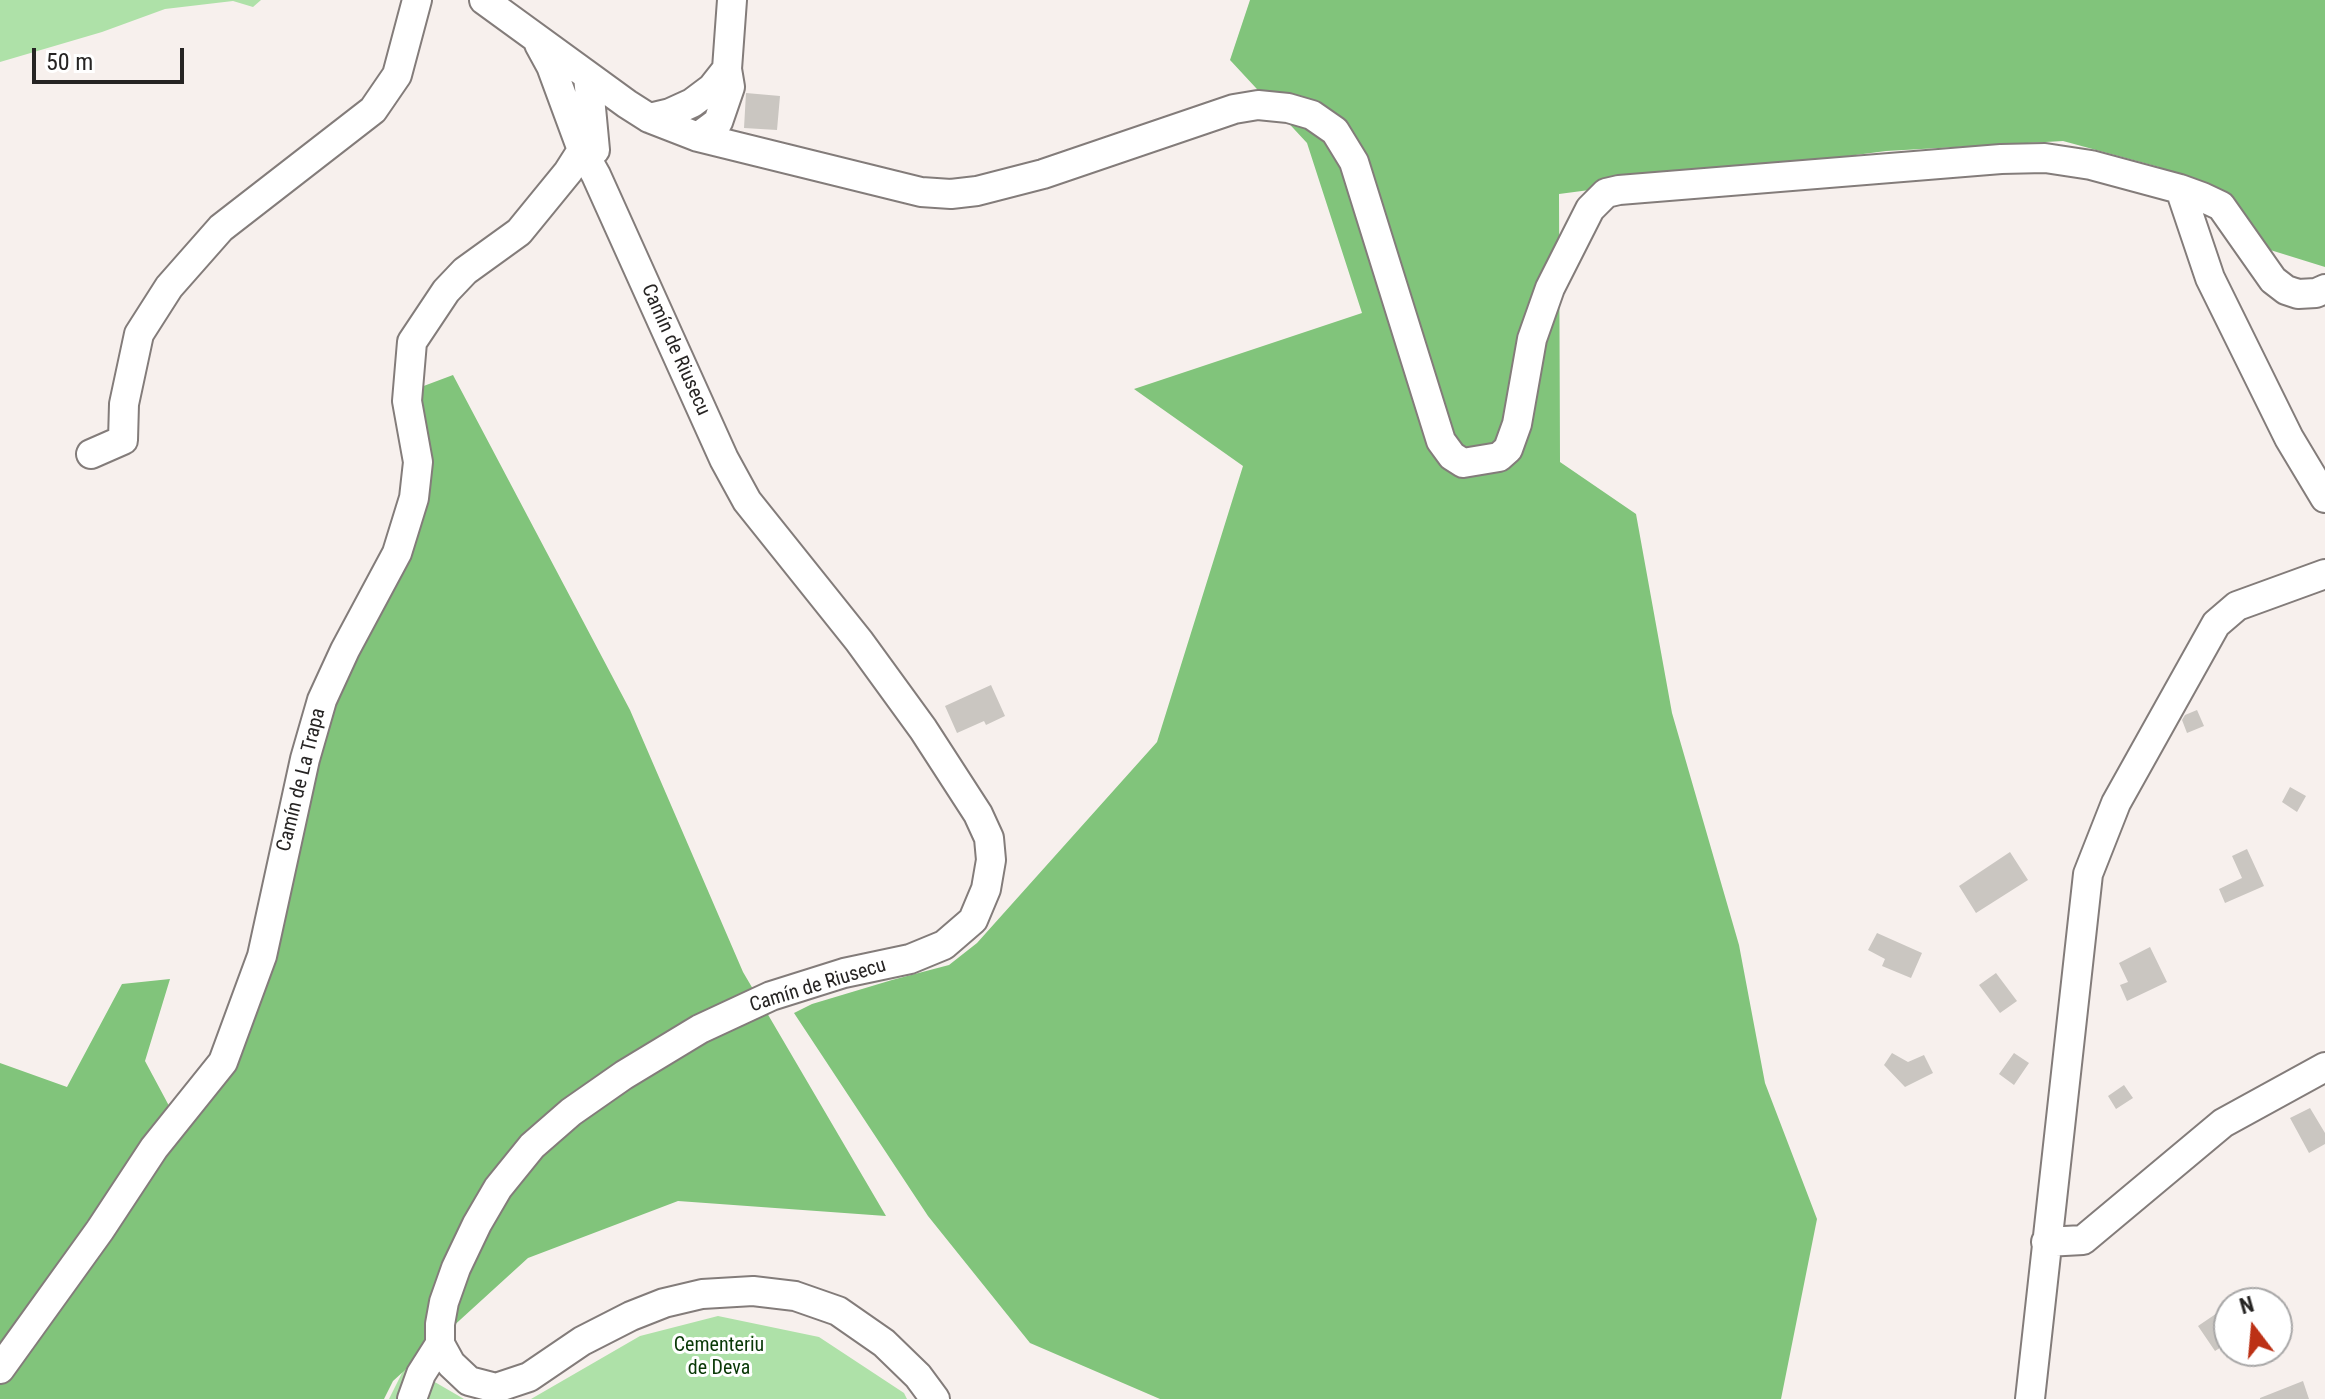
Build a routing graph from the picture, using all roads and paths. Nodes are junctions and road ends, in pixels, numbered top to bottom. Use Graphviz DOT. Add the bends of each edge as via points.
graph roads {
  1 [pos="417,0"];
  2 [pos="484,0"];
  3 [pos="732,0"];
  4 [pos="534,37"];
  5 [pos="588,76"];
  6 [pos="720,78"];
  7 [pos="638,111"];
  8 [pos="571,118"];
  9 [pos="698,137"];
  10 [pos="591,154"];
  11 [pos="2180,189"];
  12 [pos="2325,289"];
  13 [pos="91,454"];
  14 [pos="2325,498"];
  15 [pos="2325,574"];
  16 [pos="2325,1067"];
  17 [pos="2046,1242"];
  18 [pos="440,1344"];
  19 [pos="0,1369"];
  20 [pos="412,1399"];
  21 [pos="935,1399"];
  22 [pos="2030,1399"];
  1 -- 13 [label="street" via="397,75 373,110 221,228 169,287 139,334 124,404 123,440"];
  2 -- 4 [label="street"];
  3 -- 6 [label="street"];
  4 -- 5 [label="street"];
  4 -- 8 [label="street, Camín de Riusecu"];
  5 -- 7 [label="street"];
  5 -- 8 [label="street" via="575,86"];
  5 -- 10 [label="street, Camín de Riusecu"];
  6 -- 7 [label="street" via="692,103 670,113"];
  6 -- 9 [label="street" via="730,87 718,122"];
  7 -- 9 [label="street"];
  7 -- 10 [label="street" via="605,119"];
  8 -- 10 [label="street, Camín de Riusecu"];
  9 -- 11 [label="street" via="921,192 951,194 1043,174 1234,109 1258,105 1312,115 1335,131 1354,162 1441,441 1463,463 1499,457 1508,449 1532,339 1550,288 1590,209 1606,193 2016,158 2091,165"];
  10 -- 18 [label="street, Camín de Riusecu" via="747,501 923,729 978,814 989,838 991,860 973,920 944,945 771,996 700,1029 624,1075 551,1129 498,1188 477,1224 444,1302"];
  10 -- 19 [label="street, Camín de La Trapa" via="568,172 519,232 465,271 412,342 407,401 418,462 414,498 397,553 322,700 262,956 223,1062 154,1148"];
  11 -- 12 [label="street" via="2221,206 2273,280 2286,290 2298,294"];
  11 -- 14 [label="street" via="2210,278 2289,438"];
  15 -- 17 [label="street" via="2237,606 2216,624 2116,803 2088,874"];
  16 -- 17 [label="street" via="2223,1123 2083,1240"];
  17 -- 22 [label="street"];
  18 -- 20 [label="street"];
  18 -- 21 [label="street" via="469,1381 496,1388 529,1377 582,1341 664,1303 702,1294 781,1294 838,1311 873,1335"];
}
